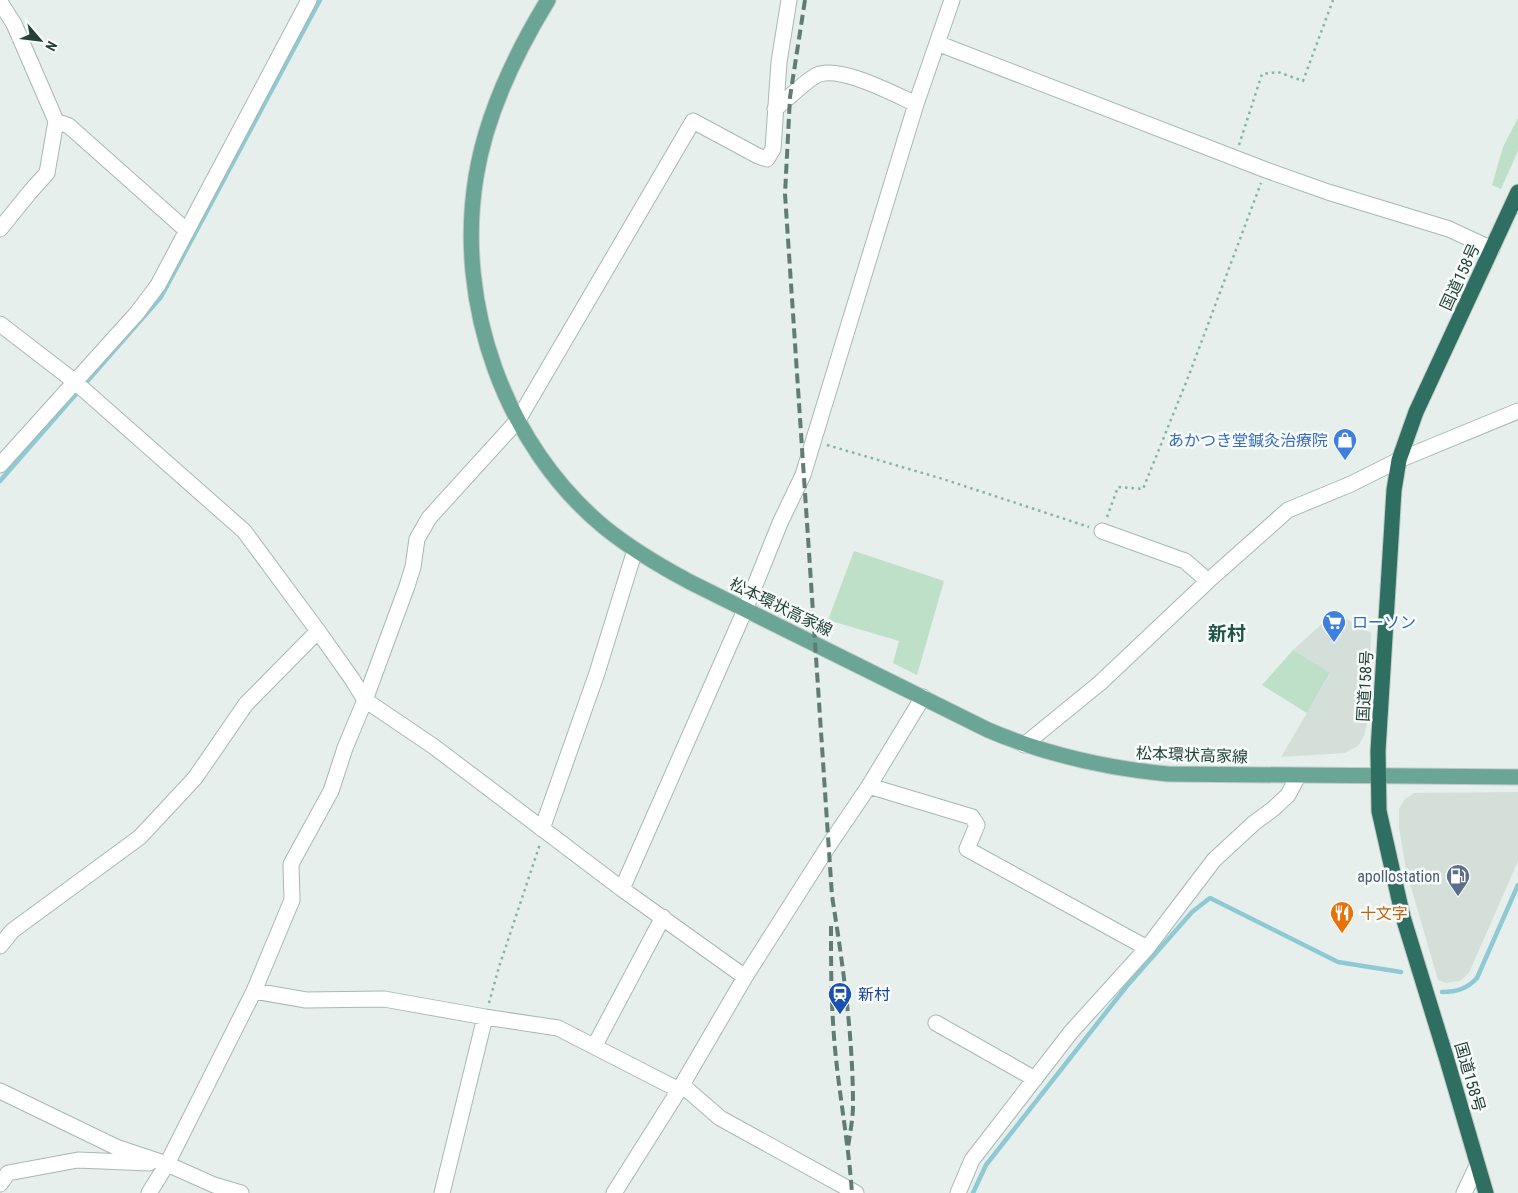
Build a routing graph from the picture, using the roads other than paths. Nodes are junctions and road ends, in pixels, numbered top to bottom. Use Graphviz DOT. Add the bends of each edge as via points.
graph roads {
  1 [pos="309,0"];
  2 [pos="548,0"];
  3 [pos="789,0"];
  4 [pos="952,0"];
  5 [pos="0,2"];
  6 [pos="937,44"];
  7 [pos="916,104"];
  8 [pos="775,109"];
  9 [pos="56,121"];
  10 [pos="1518,192"];
  11 [pos="0,229"];
  12 [pos="186,230"];
  13 [pos="1492,249"];
  14 [pos="0,324"];
  15 [pos="74,381"];
  16 [pos="1518,411"];
  17 [pos="518,420"];
  18 [pos="1399,460"];
  19 [pos="0,465"];
  20 [pos="1102,531"];
  21 [pos="636,550"];
  22 [pos="1208,581"];
  23 [pos="745,610"];
  24 [pos="318,631"];
  25 [pos="923,697"];
  26 [pos="365,700"];
  27 [pos="1024,745"];
  28 [pos="1298,776"];
  29 [pos="1378,777"];
  30 [pos="1518,777"];
  31 [pos="869,786"];
  32 [pos="543,830"];
  33 [pos="622,889"];
  34 [pos="663,918"];
  35 [pos="0,946"];
  36 [pos="1147,948"];
  37 [pos="745,977"];
  38 [pos="254,991"];
  39 [pos="485,1017"];
  40 [pos="936,1023"];
  41 [pos="595,1046"];
  42 [pos="1035,1079"];
  43 [pos="681,1087"];
  44 [pos="0,1091"];
  45 [pos="167,1164"];
  46 [pos="1477,1166"];
  47 [pos="0,1184"];
  48 [pos="149,1193"];
  49 [pos="241,1193"];
  50 [pos="442,1193"];
  51 [pos="614,1193"];
  52 [pos="856,1193"];
  53 [pos="958,1193"];
  54 [pos="1464,1193"];
  55 [pos="1486,1193"];
  1 -- 12 [label="street"];
  2 -- 17 [label="main road, 松本環状高家線" via="516,58 491,116 472,202 473,267 483,330 491,360"];
  3 -- 8 [label="street" via="778,62"];
  4 -- 6 [label="street"];
  5 -- 9 [label="street" via="14,24"];
  6 -- 7 [label="street"];
  6 -- 13 [label="street" via="1266,170 1449,228"];
  7 -- 8 [label="street" via="852,76 829,73 818,74"];
  7 -- 23 [label="street" via="803,475"];
  8 -- 17 [label="street" via="773,150 767,159 693,121"];
  9 -- 11 [label="street" via="48,173"];
  9 -- 12 [label="street" via="69,126"];
  10 -- 13 [label="highway, 国道158号"];
  12 -- 15 [label="street" via="158,284 137,313"];
  13 -- 18 [label="highway, 国道158号" via="1416,412"];
  14 -- 15 [label="street"];
  15 -- 19 [label="street"];
  15 -- 24 [label="street" via="244,531"];
  16 -- 18 [label="street"];
  17 -- 21 [label="main road, 松本環状高家線" via="558,480 604,527"];
  17 -- 26 [label="street" via="429,518 417,540 407,586"];
  18 -- 22 [label="street" via="1288,510"];
  18 -- 29 [label="highway, 国道158号" via="1394,490"];
  20 -- 22 [label="street" via="1185,561"];
  21 -- 23 [label="main road, 松本環状高家線"];
  21 -- 32 [label="street"];
  22 -- 27 [label="street" via="1100,683"];
  23 -- 25 [label="main road, 松本環状高家線"];
  23 -- 33 [label="street"];
  24 -- 26 [label="street"];
  24 -- 35 [label="street" via="246,704 195,778 140,836 12,931"];
  25 -- 27 [label="main road, 松本環状高家線"];
  25 -- 31 [label="street"];
  26 -- 32 [label="street" via="433,746"];
  26 -- 38 [label="street" via="331,791 291,864 292,900"];
  27 -- 28 [label="main road, 松本環状高家線" via="1130,771"];
  28 -- 29 [label="main road, 松本環状高家線"];
  28 -- 36 [label="street" via="1288,794 1273,809 1214,860"];
  29 -- 30 [label="main road, 松本環状高家線"];
  29 -- 46 [label="highway, 国道158号" via="1379,811 1403,917"];
  31 -- 36 [label="street" via="972,817 977,825 967,849"];
  31 -- 37 [label="street"];
  32 -- 33 [label="street"];
  33 -- 34 [label="street"];
  34 -- 37 [label="street"];
  34 -- 41 [label="street"];
  36 -- 42 [label="street" via="1071,1032"];
  37 -- 43 [label="street"];
  38 -- 39 [label="street" via="306,1000 384,999"];
  38 -- 45 [label="street"];
  39 -- 41 [label="street" via="558,1028"];
  39 -- 50 [label="street"];
  40 -- 42 [label="street"];
  41 -- 43 [label="street"];
  42 -- 53 [label="street" via="972,1160"];
  43 -- 51 [label="street"];
  43 -- 52 [label="street" via="720,1118"];
  44 -- 45 [label="street" via="116,1147"];
  45 -- 47 [label="street" via="78,1160 8,1173"];
  45 -- 48 [label="street"];
  45 -- 49 [label="street"];
  46 -- 54 [label="street"];
  46 -- 55 [label="highway, 国道158号"];
}
